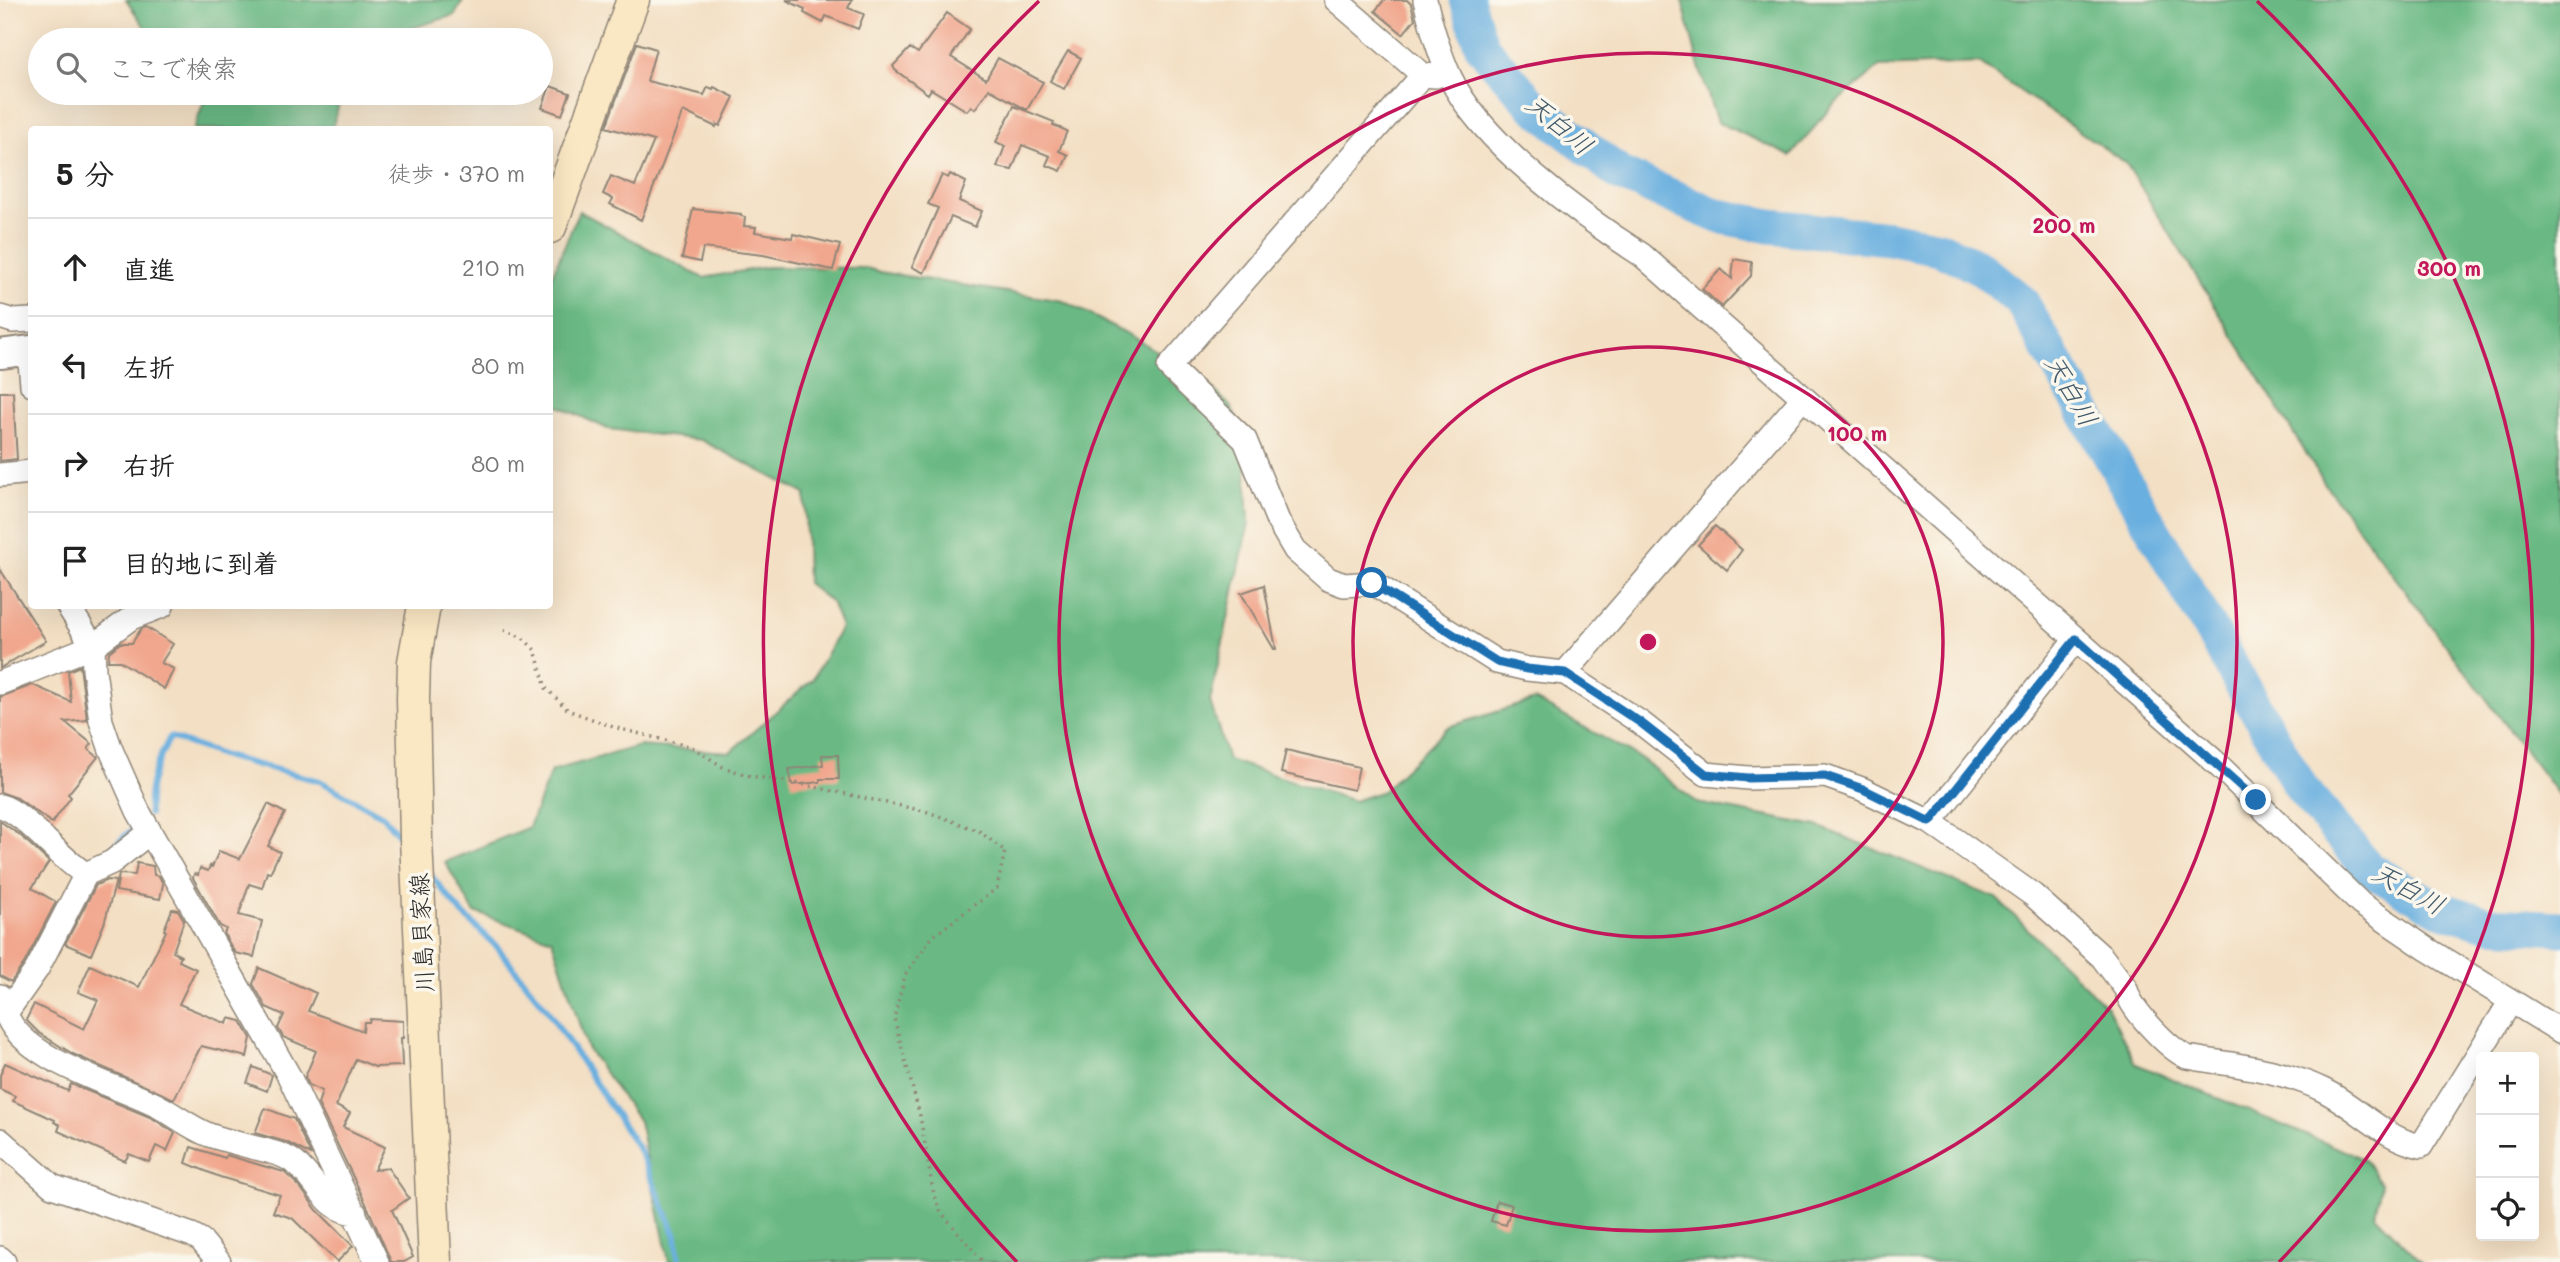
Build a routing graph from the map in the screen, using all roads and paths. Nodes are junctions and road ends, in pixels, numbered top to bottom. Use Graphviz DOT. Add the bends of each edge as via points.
graph roads {
  1 [pos="633,0"];
  2 [pos="1336,0"];
  3 [pos="1425,0"];
  4 [pos="1423,75"];
  5 [pos="1450,77"];
  6 [pos="553,219"];
  7 [pos="0,317"];
  8 [pos="28,320"];
  9 [pos="28,351"];
  10 [pos="0,354"];
  11 [pos="1803,398"];
  12 [pos="28,472"];
  13 [pos="0,475"];
  14 [pos="70,609"];
  15 [pos="154,609"];
  16 [pos="423,609"];
  17 [pos="504,630"];
  18 [pos="2076,639"];
  19 [pos="93,646"];
  20 [pos="1565,673"];
  21 [pos="0,683"];
  22 [pos="0,806"];
  23 [pos="1930,822"];
  24 [pos="149,833"];
  25 [pos="86,874"];
  26 [pos="2511,1002"];
  27 [pos="3,1004"];
  28 [pos="2560,1031"];
  29 [pos="0,1140"];
  30 [pos="355,1213"];
  31 [pos="0,1258"];
  32 [pos="4,1262"];
  33 [pos="219,1262"];
  34 [pos="377,1262"];
  35 [pos="435,1262"];
  36 [pos="983,1262"];
  1 -- 6 [label="main road"];
  2 -- 4 [label="street"];
  3 -- 5 [label="street"];
  4 -- 5 [label="street"];
  4 -- 20 [label="street" via="1169,367 1245,440 1285,535 1328,579 1344,585 1372,583 1497,662"];
  5 -- 11 [label="street" via="1486,129 1517,158 1589,220 1642,255"];
  7 -- 8 [label="street"];
  9 -- 10 [label="street"];
  11 -- 18 [label="street"];
  11 -- 20 [label="street"];
  12 -- 13 [label="street"];
  14 -- 19 [label="street"];
  15 -- 19 [label="street" via="131,618"];
  16 -- 35 [label="main road, 川島貝家線" via="413,698"];
  17 -- 36 [label="path" via="523,638 535,650 546,688 568,710 692,747 723,767 750,776 929,813 979,831 1005,851 997,888 932,937 905,975 894,1018 920,1116 934,1196 941,1212"];
  18 -- 23 [label="street"];
  18 -- 26 [label="street" via="2256,800 2361,904"];
  19 -- 21 [label="street"];
  19 -- 24 [label="street" via="101,720"];
  20 -- 23 [label="street" via="1641,723 1706,774 1825,776"];
  22 -- 25 [label="street" via="14,812"];
  23 -- 26 [label="street" via="2033,895 2102,957 2144,1019 2177,1052 2287,1074 2341,1100 2410,1144 2421,1146"];
  24 -- 25 [label="street" via="112,862"];
  24 -- 30 [label="street" via="289,1076"];
  25 -- 27 [label="street" via="37,968"];
  26 -- 28 [label="street"];
  27 -- 30 [label="street" via="9,1023 42,1052 207,1134 295,1163 342,1212"];
  29 -- 33 [label="street" via="52,1186 192,1234"];
  30 -- 34 [label="street"];
  31 -- 32 [label="street"];
}
